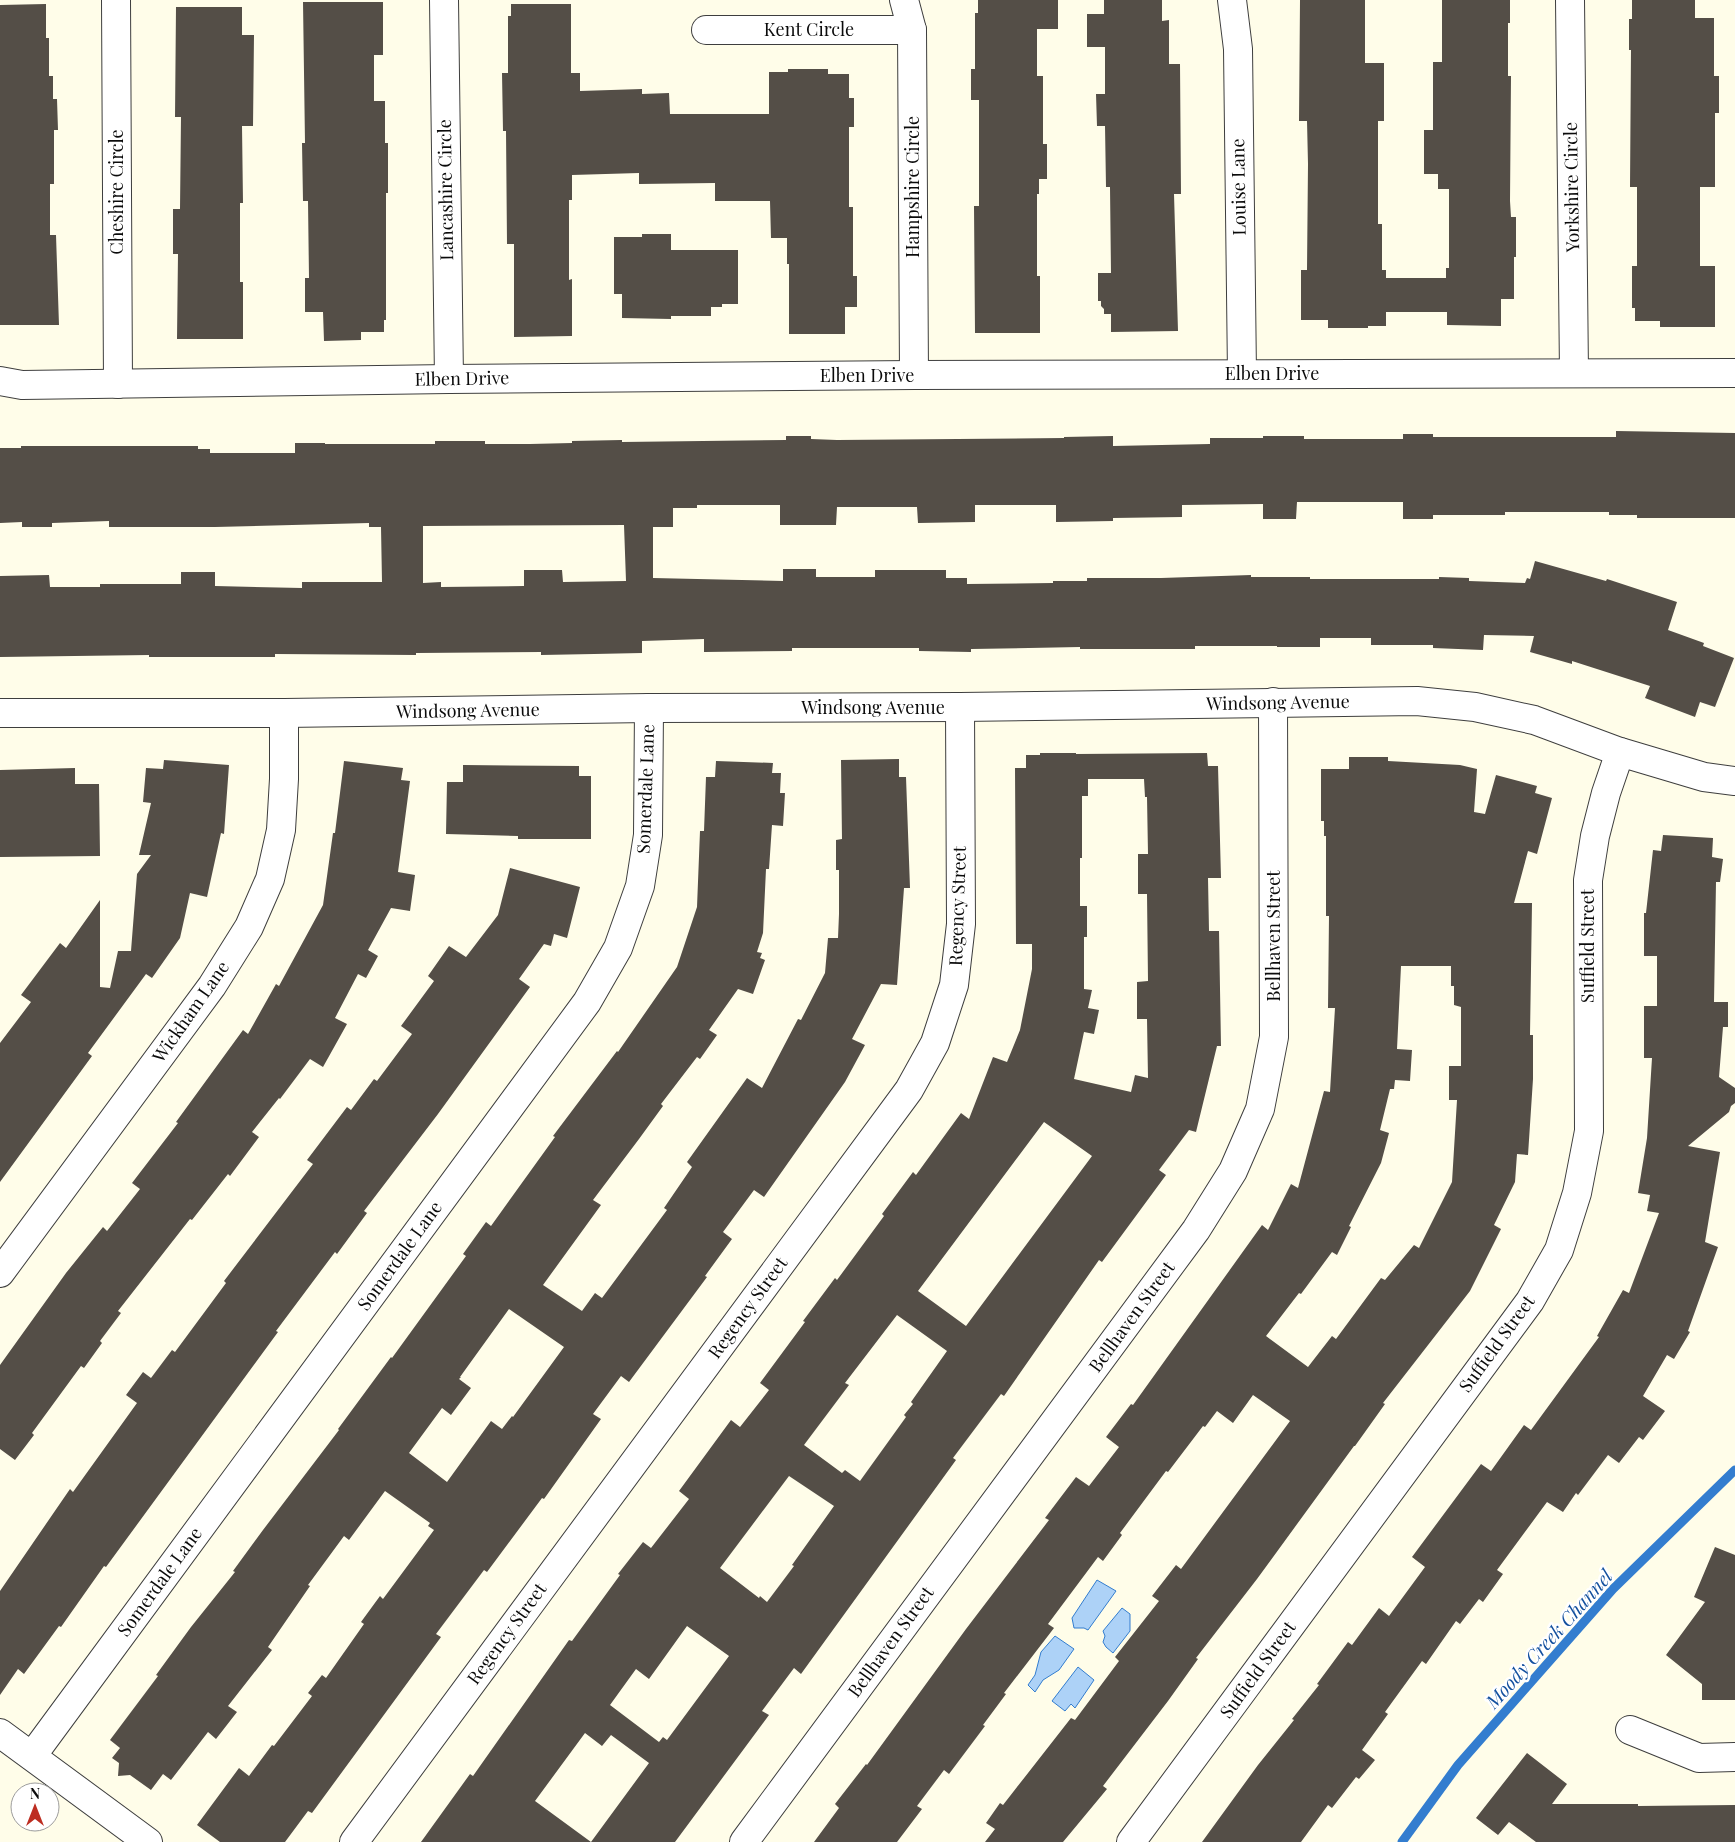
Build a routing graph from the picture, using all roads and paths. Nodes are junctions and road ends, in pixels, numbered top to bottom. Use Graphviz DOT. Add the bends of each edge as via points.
graph roads {
  1 [pos="116,0"];
  2 [pos="444,0"];
  3 [pos="904,0"];
  4 [pos="1232,0"];
  5 [pos="1570,0"];
  6 [pos="706,30"];
  7 [pos="912,30"];
  8 [pos="1574,373"];
  9 [pos="1735,373"];
  10 [pos="1242,374"];
  11 [pos="914,375"];
  12 [pos="448,379"];
  13 [pos="0,381"];
  14 [pos="118,384"];
  15 [pos="1273,702"];
  16 [pos="960,707"];
  17 [pos="649,708"];
  18 [pos="0,713"];
  19 [pos="284,713"];
  20 [pos="1620,752"];
  21 [pos="1735,782"];
  22 [pos="0,1273"];
  23 [pos="1630,1730"];
  24 [pos="0,1733"];
  25 [pos="32,1756"];
  26 [pos="1735,1757"];
  27 [pos="148,1842"];
  28 [pos="354,1842"];
  29 [pos="744,1842"];
  30 [pos="1131,1842"];
  1 -- 14 [label="street, Cheshire Circle"];
  2 -- 12 [label="street, Lancashire Circle"];
  3 -- 7 [label="street, Hampshire Circle"];
  4 -- 10 [label="street, Louise Lane" via="1238,49"];
  5 -- 8 [label="street, Yorkshire Circle"];
  6 -- 7 [label="street, Kent Circle"];
  7 -- 11 [label="street, Hampshire Circle"];
  8 -- 9 [label="street, Elben Drive"];
  8 -- 10 [label="street, Elben Drive"];
  10 -- 11 [label="street, Elben Drive"];
  11 -- 12 [label="street, Elben Drive"];
  12 -- 14 [label="street, Elben Drive"];
  13 -- 14 [label="street, Elben Drive" via="22,386"];
  15 -- 16 [label="street, Windsong Avenue"];
  15 -- 20 [label="street, Windsong Avenue" via="1416,701 1474,707 1534,720"];
  15 -- 29 [label="street, Bellhaven Street" via="1274,1037 1260,1109 1234,1171 1196,1230"];
  16 -- 17 [label="street, Windsong Avenue"];
  16 -- 28 [label="street, Regency Street" via="961,924 954,986 935,1043 909,1090"];
  17 -- 19 [label="street, Windsong Avenue"];
  17 -- 25 [label="street, Somerdale Lane" via="648,835 640,886 618,948 587,1002"];
  18 -- 19 [label="street, Windsong Avenue"];
  19 -- 22 [label="street, Wickham Lane" via="281,830 270,878 249,927 212,986"];
  20 -- 21 [label="street, Windsong Avenue" via="1704,777"];
  20 -- 30 [label="street, Suffield Street" via="1595,836 1588,880 1589,1131 1559,1250 1530,1301"];
  23 -- 26 [label="street" via="1699,1758"];
  24 -- 25 [label="street"];
  25 -- 27 [label="street"];
}
